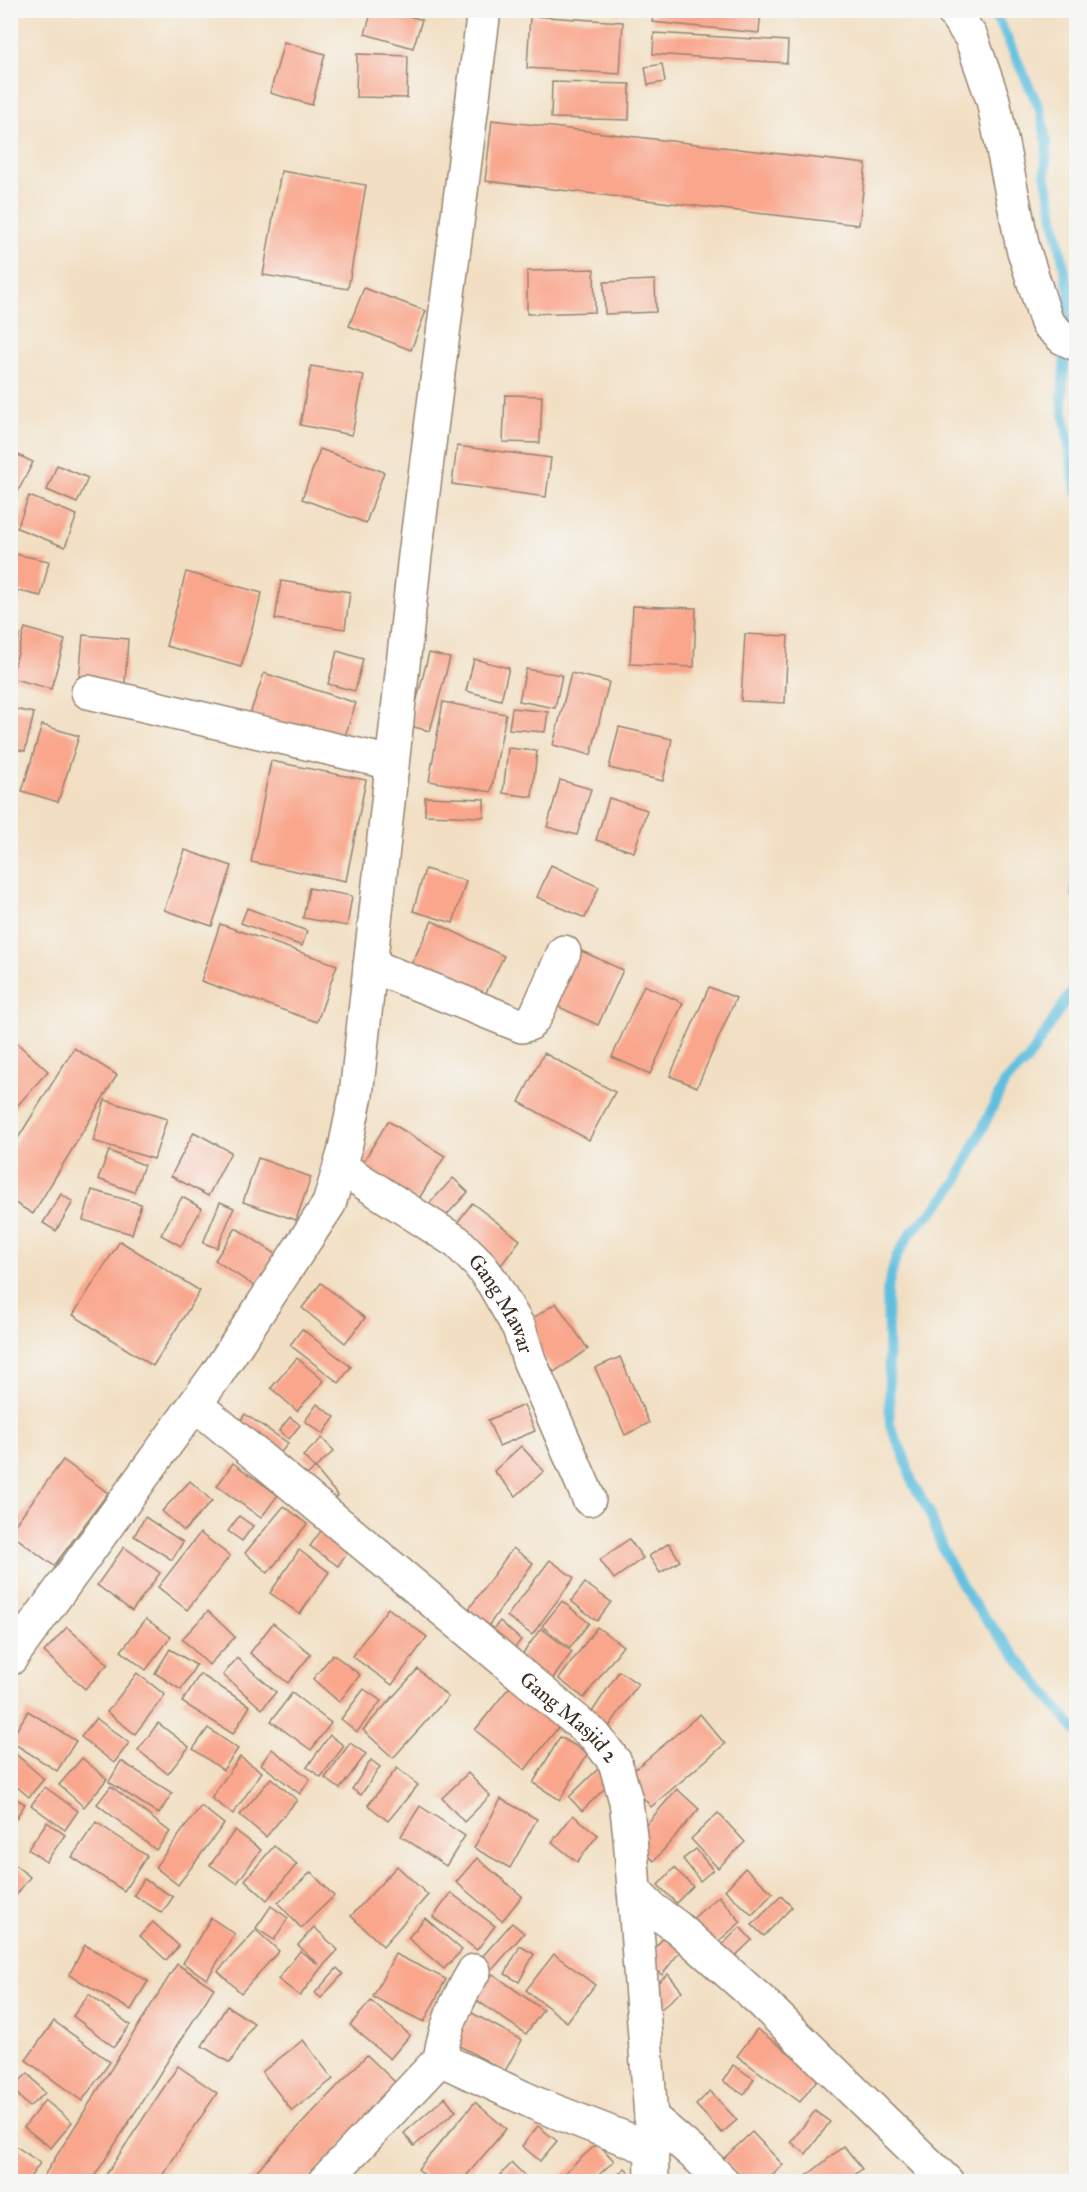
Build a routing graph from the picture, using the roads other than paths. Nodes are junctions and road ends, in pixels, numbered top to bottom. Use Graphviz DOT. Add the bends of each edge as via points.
graph roads {
  1 [pos="484,10"];
  2 [pos="952,10"];
  3 [pos="1077,344"];
  4 [pos="88,692"];
  5 [pos="392,763"];
  6 [pos="564,952"];
  7 [pos="370,966"];
  8 [pos="340,1167"];
  9 [pos="195,1404"];
  10 [pos="589,1499"];
  11 [pos="10,1659"];
  12 [pos="634,1891"];
  13 [pos="474,1971"];
  14 [pos="440,2060"];
  15 [pos="651,2117"];
  16 [pos="652,2149"];
  17 [pos="324,2181"];
  18 [pos="652,2181"];
  19 [pos="723,2181"];
  20 [pos="946,2181"];
  1 -- 5 [label="street"];
  2 -- 3 [label="street" via="971,37 993,100 1023,248 1047,323 1063,338"];
  4 -- 5 [label="street"];
  5 -- 7 [label="street"];
  6 -- 7 [label="street" via="536,1016 522,1026"];
  7 -- 8 [label="street" via="356,1095"];
  8 -- 9 [label="street" via="329,1204"];
  8 -- 10 [label="street, Gang Mawar" via="457,1242 479,1264 519,1328"];
  9 -- 11 [label="street"];
  9 -- 12 [label="street, Gang Masjid 2" via="595,1736 615,1762 626,1801"];
  12 -- 15 [label="street, Gang Masjid 2"];
  12 -- 20 [label="street" via="762,2002"];
  13 -- 14 [label="street" via="456,2001"];
  14 -- 16 [label="street" via="538,2105"];
  14 -- 17 [label="street"];
  15 -- 16 [label="street, Gang Masjid 2"];
  15 -- 19 [label="street"];
  16 -- 18 [label="street, Gang Masjid 2"];
}
